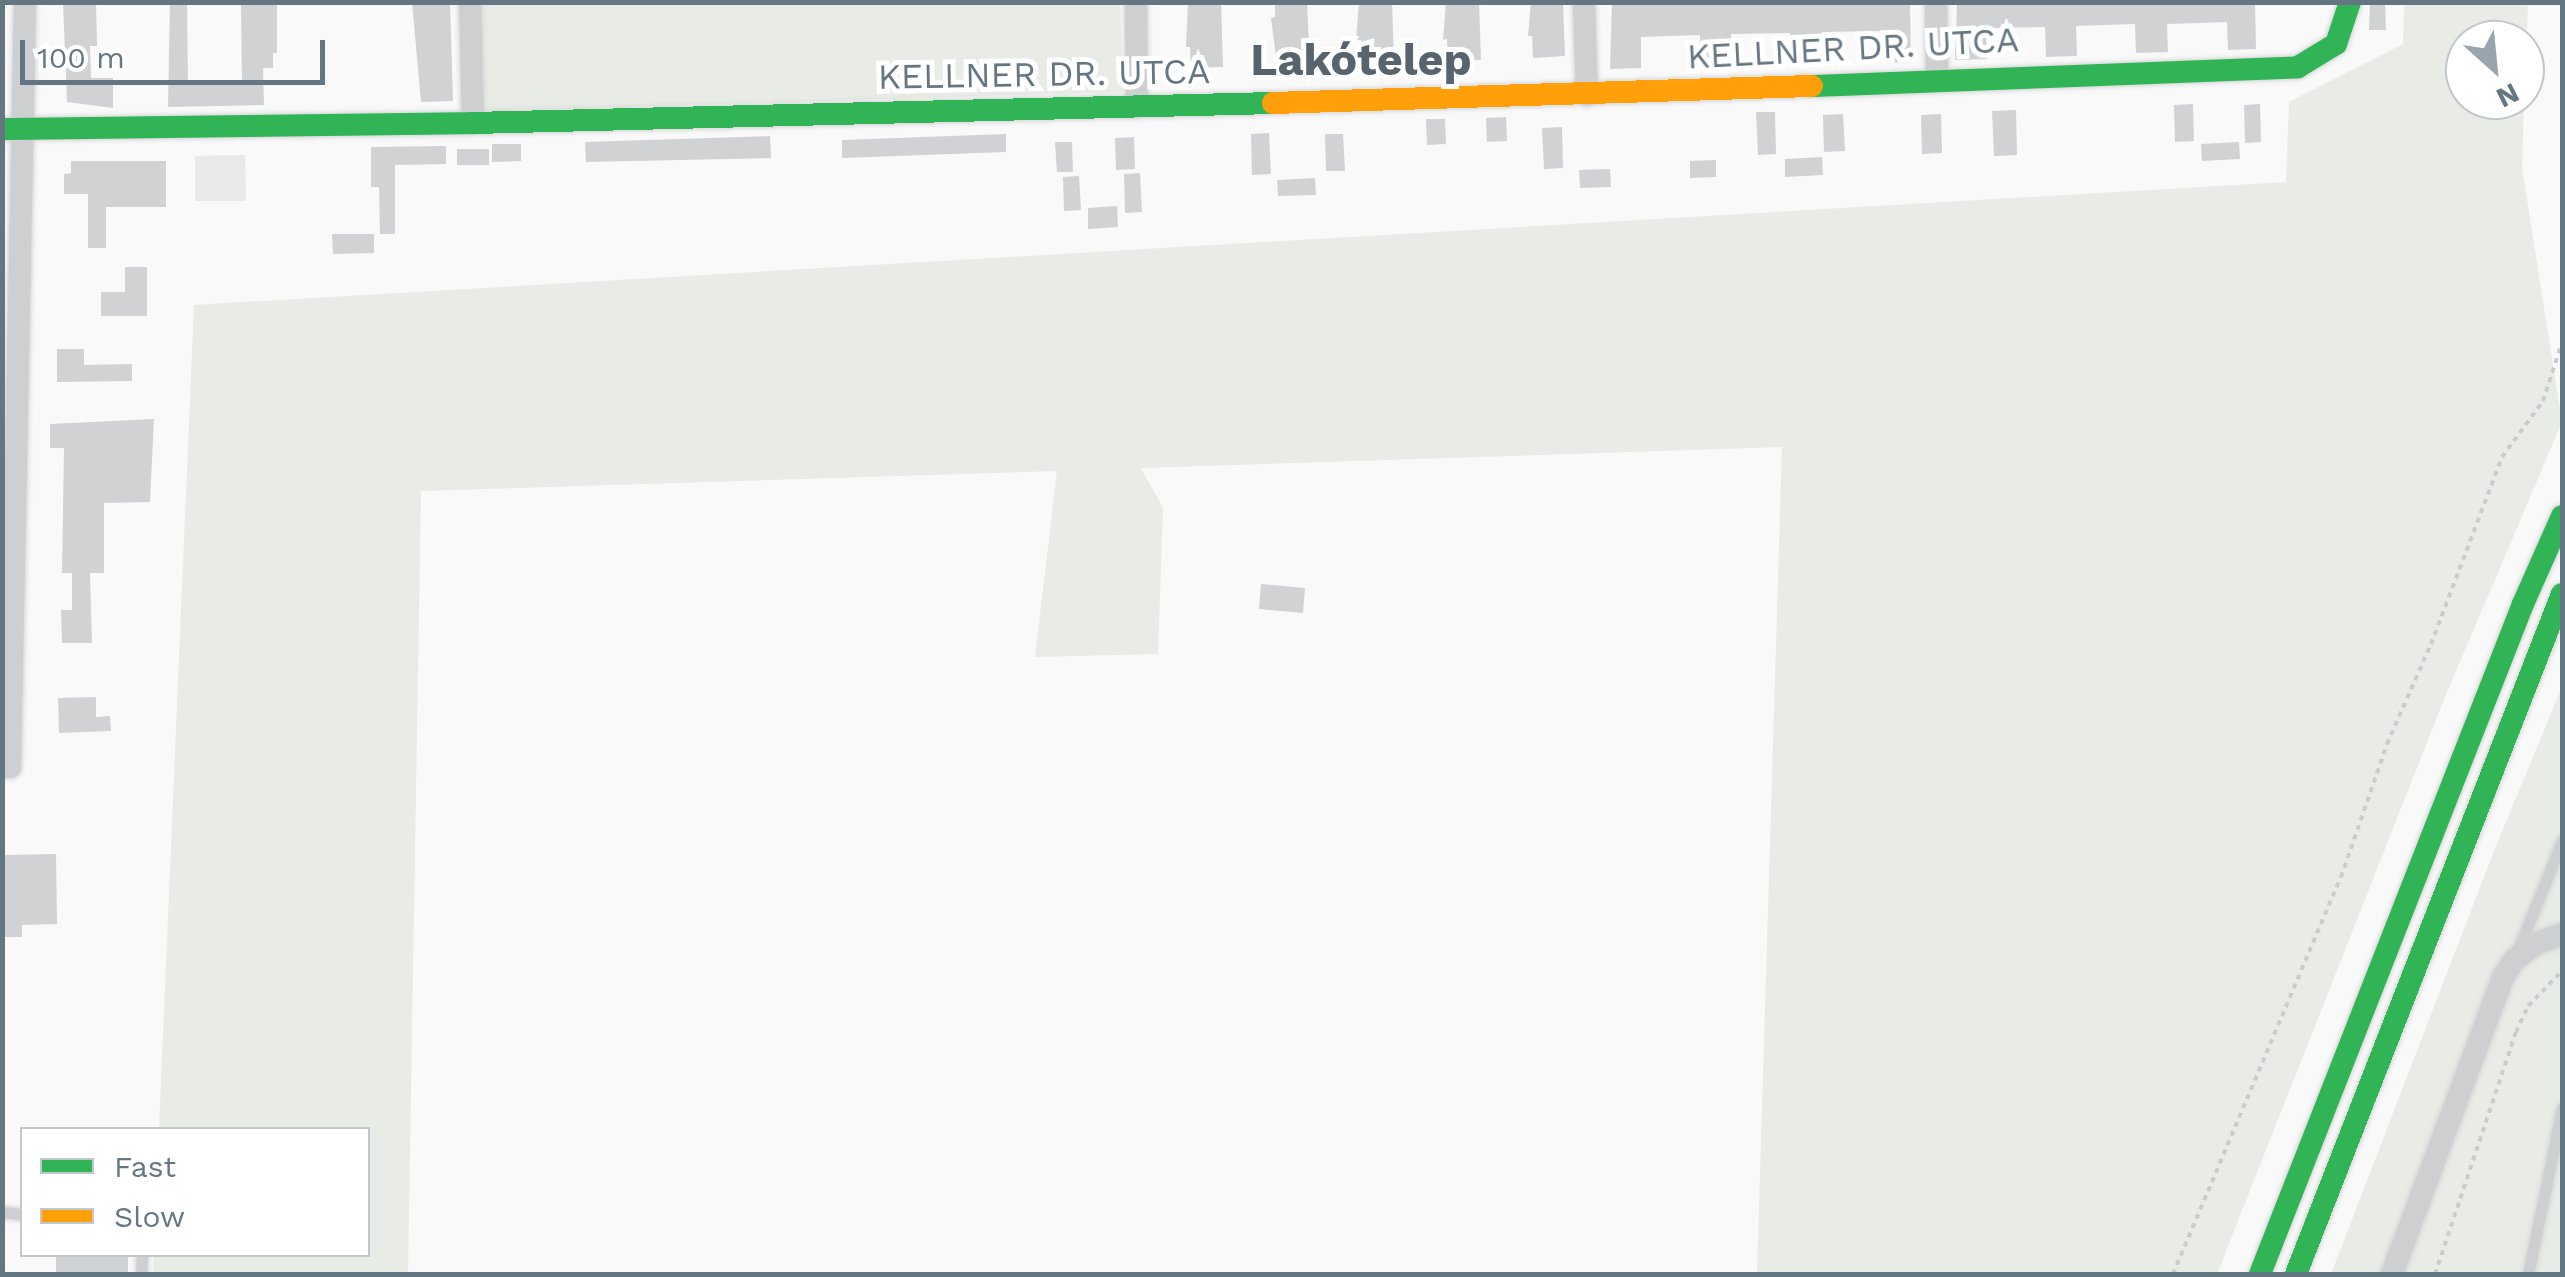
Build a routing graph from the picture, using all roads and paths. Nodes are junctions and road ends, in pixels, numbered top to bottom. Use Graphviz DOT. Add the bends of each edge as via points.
graph roads {
  1 [pos="25,2"];
  2 [pos="470,2"];
  3 [pos="1136,2"];
  4 [pos="1584,2"];
  5 [pos="1936,2"];
  6 [pos="2350,2"];
  7 [pos="1936,78"];
  8 [pos="1588,95"];
  9 [pos="1137,107"];
  10 [pos="473,123"];
  11 [pos="13,129"];
  12 [pos="2562,342"];
  13 [pos="2562,516"];
  14 [pos="2562,594"];
  15 [pos="6,767"];
  16 [pos="2562,840"];
  17 [pos="2562,934"];
  18 [pos="2514,960"];
  19 [pos="2562,971"];
  20 [pos="2562,1108"];
  21 [pos="2173,1274"];
  22 [pos="2260,1274"];
  23 [pos="2296,1274"];
  24 [pos="2392,1274"];
  25 [pos="2435,1274"];
  26 [pos="2528,1274"];
  1 -- 11 [label="street"];
  2 -- 10 [label="street"];
  3 -- 9 [label="street"];
  4 -- 8 [label="street"];
  5 -- 7 [label="street"];
  6 -- 7 [label="main road, KELLNER DR. UTCA" via="2336,44 2298,66"];
  7 -- 8 [label="main road, KELLNER DR. UTCA"];
  8 -- 9 [label="main road, KELLNER DR. UTCA"];
  9 -- 10 [label="main road, KELLNER DR. UTCA"];
  10 -- 11 [label="main road, KELLNER DR. UTCA"];
  11 -- 15 [label="street"];
  12 -- 21 [label="path" via="2543,401 2502,457 2341,877"];
  13 -- 22 [label="main road"];
  14 -- 23 [label="main road"];
  16 -- 18 [label="lane"];
  17 -- 18 [label="street"];
  18 -- 24 [label="street" via="2482,1026"];
  19 -- 25 [label="path" via="2522,1019"];
  20 -- 26 [label="lane"];
}
